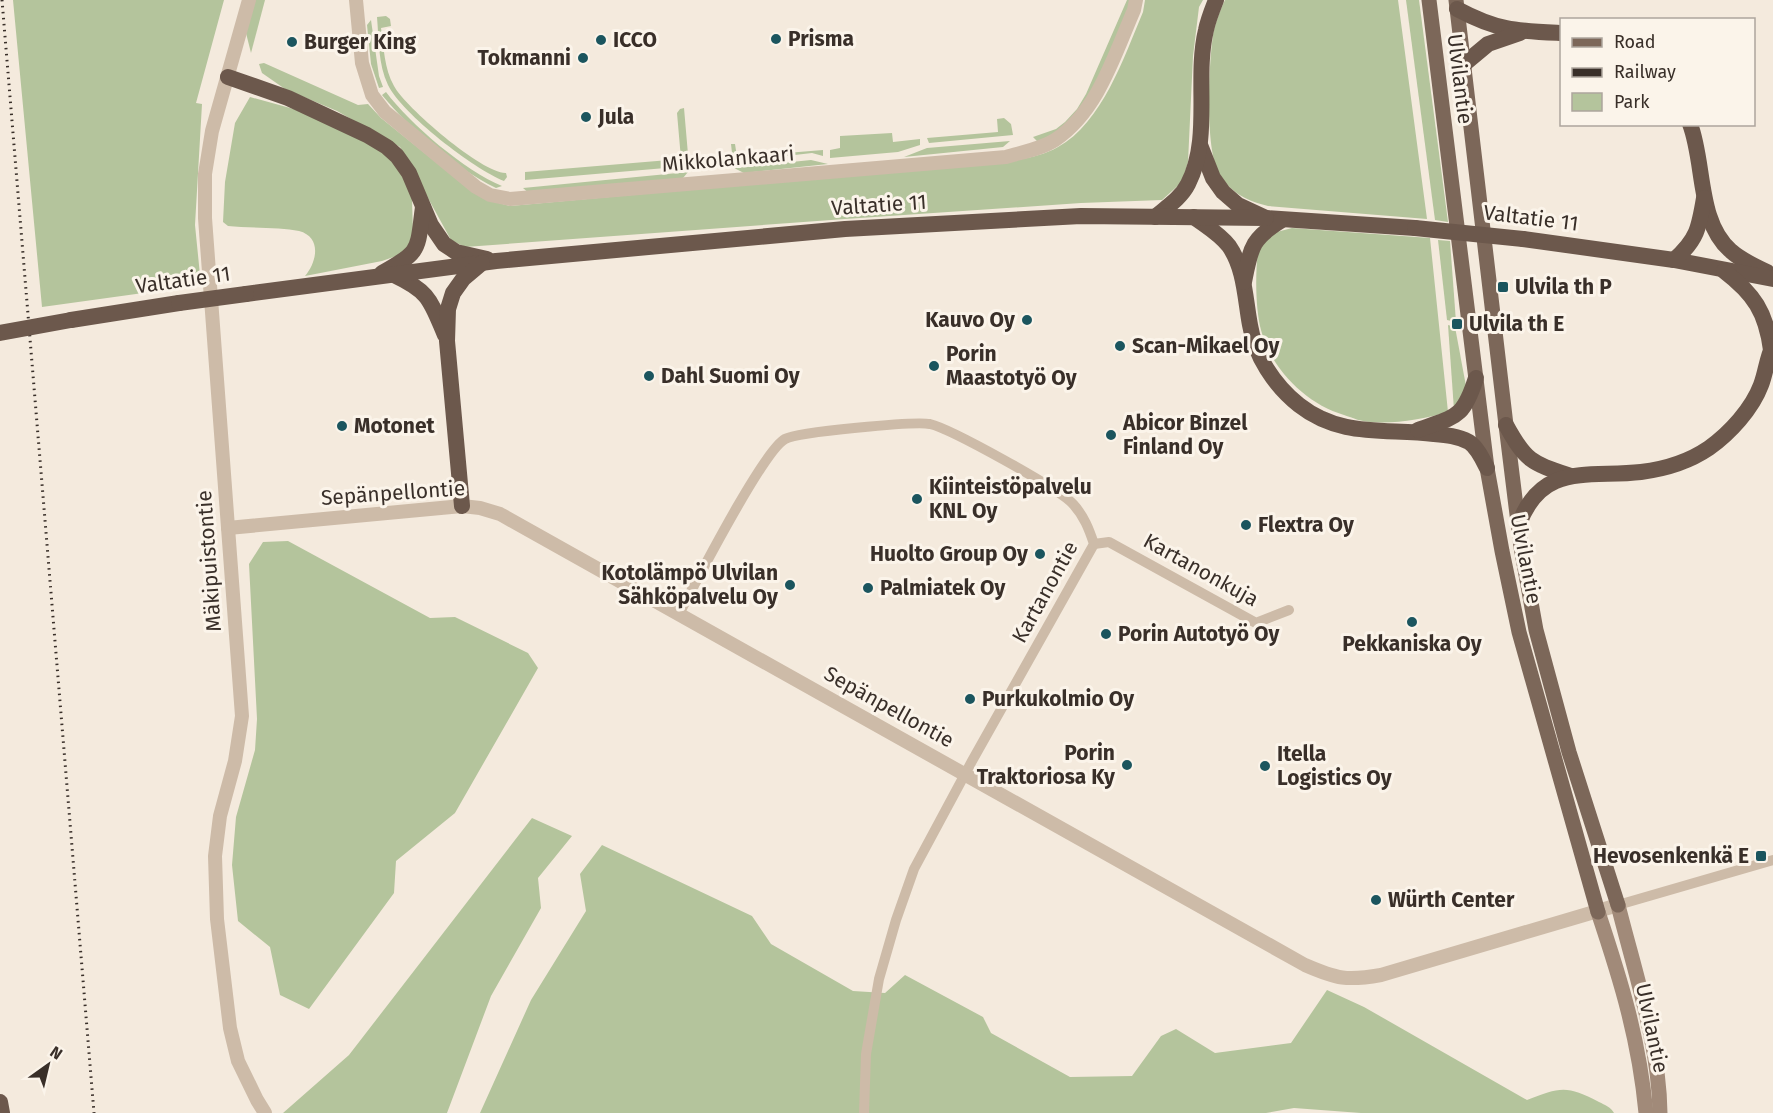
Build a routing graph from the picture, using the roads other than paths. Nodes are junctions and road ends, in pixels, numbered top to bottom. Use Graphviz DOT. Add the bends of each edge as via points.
graph roads {
  1 [pos="249,0"];
  2 [pos="356,0"];
  3 [pos="1136,0"];
  4 [pos="1216,0"];
  5 [pos="1429,0"];
  6 [pos="1456,5"];
  7 [pos="1524,32"];
  8 [pos="1560,33"];
  9 [pos="1464,64"];
  10 [pos="228,77"];
  11 [pos="1690,126"];
  12 [pos="1200,145"];
  13 [pos="1704,197"];
  14 [pos="423,206"];
  15 [pos="1155,216"];
  16 [pos="1194,217"];
  17 [pos="1274,219"];
  18 [pos="1674,260"];
  19 [pos="489,262"];
  20 [pos="1720,269"];
  21 [pos="394,275"];
  22 [pos="1773,277"];
  23 [pos="373,278"];
  24 [pos="1244,285"];
  25 [pos="0,333"];
  26 [pos="447,341"];
  27 [pos="1772,348"];
  28 [pos="1476,378"];
  29 [pos="1506,425"];
  30 [pos="1414,432"];
  31 [pos="1487,468"];
  32 [pos="1571,476"];
  33 [pos="462,506"];
  34 [pos="1519,524"];
  35 [pos="228,528"];
  36 [pos="1094,544"];
  37 [pos="1289,610"];
  38 [pos="680,614"];
  39 [pos="965,774"];
  40 [pos="1773,860"];
  41 [pos="1618,906"];
  42 [pos="1598,912"];
  43 [pos="0,1102"];
  44 [pos="2,1113"];
  45 [pos="266,1113"];
  46 [pos="864,1113"];
  47 [pos="1646,1113"];
  48 [pos="1660,1113"];
  1 -- 10 [label="street, Mäkipuistontie"];
  2 -- 3 [label="street, Mikkolankaari" via="362,63 372,95 385,112 476,187 510,199 1006,157 1034,149 1053,141 1075,124 1095,98"];
  4 -- 12 [label="highway" via="1205,32"];
  5 -- 28 [label="main road, Ulvilantie"];
  6 -- 7 [label="highway" via="1486,24"];
  6 -- 9 [label="main road, Ulvilantie"];
  7 -- 8 [label="highway"];
  7 -- 9 [label="highway" via="1488,44"];
  9 -- 29 [label="main road, Ulvilantie"];
  10 -- 14 [label="highway" via="288,98 387,147 409,173"];
  10 -- 35 [label="street, Mäkipuistontie" via="212,131 205,174 205,218"];
  11 -- 13 [label="highway"];
  12 -- 15 [label="highway" via="1187,185"];
  12 -- 17 [label="highway" via="1223,192 1238,205"];
  13 -- 18 [label="highway" via="1699,228 1688,248"];
  13 -- 22 [label="highway" via="1719,238 1729,250"];
  14 -- 19 [label="highway" via="438,237 451,249"];
  14 -- 23 [label="highway" via="414,252"];
  15 -- 16 [label="highway, Valtatie 11"];
  15 -- 19 [label="highway, Valtatie 11" via="845,229"];
  16 -- 17 [label="highway, Valtatie 11"];
  16 -- 24 [label="highway" via="1230,247"];
  17 -- 18 [label="highway, Valtatie 11, bridge" via="1523,239"];
  17 -- 24 [label="highway" via="1255,241"];
  18 -- 20 [label="highway, Valtatie 11"];
  19 -- 21 [label="highway, Valtatie 11"];
  19 -- 26 [label="highway" via="463,279 453,293"];
  20 -- 22 [label="highway, Valtatie 11"];
  20 -- 27 [label="highway" via="1741,284 1760,308"];
  21 -- 23 [label="highway, Valtatie 11"];
  21 -- 26 [label="highway" via="426,295"];
  23 -- 25 [label="highway, Valtatie 11, bridge" via="179,303"];
  24 -- 30 [label="highway" via="1250,328 1265,367 1297,404 1342,427"];
  26 -- 33 [label="highway"];
  27 -- 32 [label="highway" via="1760,388 1738,421 1710,447 1657,470"];
  28 -- 30 [label="highway" via="1463,410"];
  28 -- 31 [label="main road, Ulvilantie"];
  29 -- 32 [label="highway" via="1528,458"];
  29 -- 34 [label="main road, Ulvilantie"];
  30 -- 31 [label="highway" via="1454,436 1471,443"];
  31 -- 42 [label="main road, Ulvilantie" via="1519,632"];
  32 -- 34 [label="highway" via="1541,488 1525,506"];
  33 -- 35 [label="street, Sepänpellontie"];
  33 -- 38 [label="street, Sepänpellontie" via="500,514 521,524"];
  34 -- 41 [label="main road, Ulvilantie" via="1536,630 1569,752"];
  35 -- 45 [label="street, Mäkipuistontie" via="242,716 215,856 217,919 230,1029 238,1060"];
  36 -- 37 [label="street, Kartanonkuja" via="1109,542 1256,623"];
  36 -- 38 [label="street, Kartanontie" via="1088,524 1072,502 1031,476 930,424 803,434 785,439 773,450"];
  36 -- 39 [label="street, Kartanontie"];
  38 -- 39 [label="street, Sepänpellontie"];
  39 -- 42 [label="street, Sepänpellontie" via="1332,977 1354,980 1381,975"];
  39 -- 46 [label="street, Kartanontie" via="914,869 896,920 879,979 866,1054"];
  40 -- 41 [label="street"];
  41 -- 42 [label="street, Sepänpellontie"];
  41 -- 48 [label="main road, Ulvilantie" via="1648,1028"];
  42 -- 47 [label="main road, Ulvilantie" via="1633,1027"];
  43 -- 44 [label="highway"];
}
